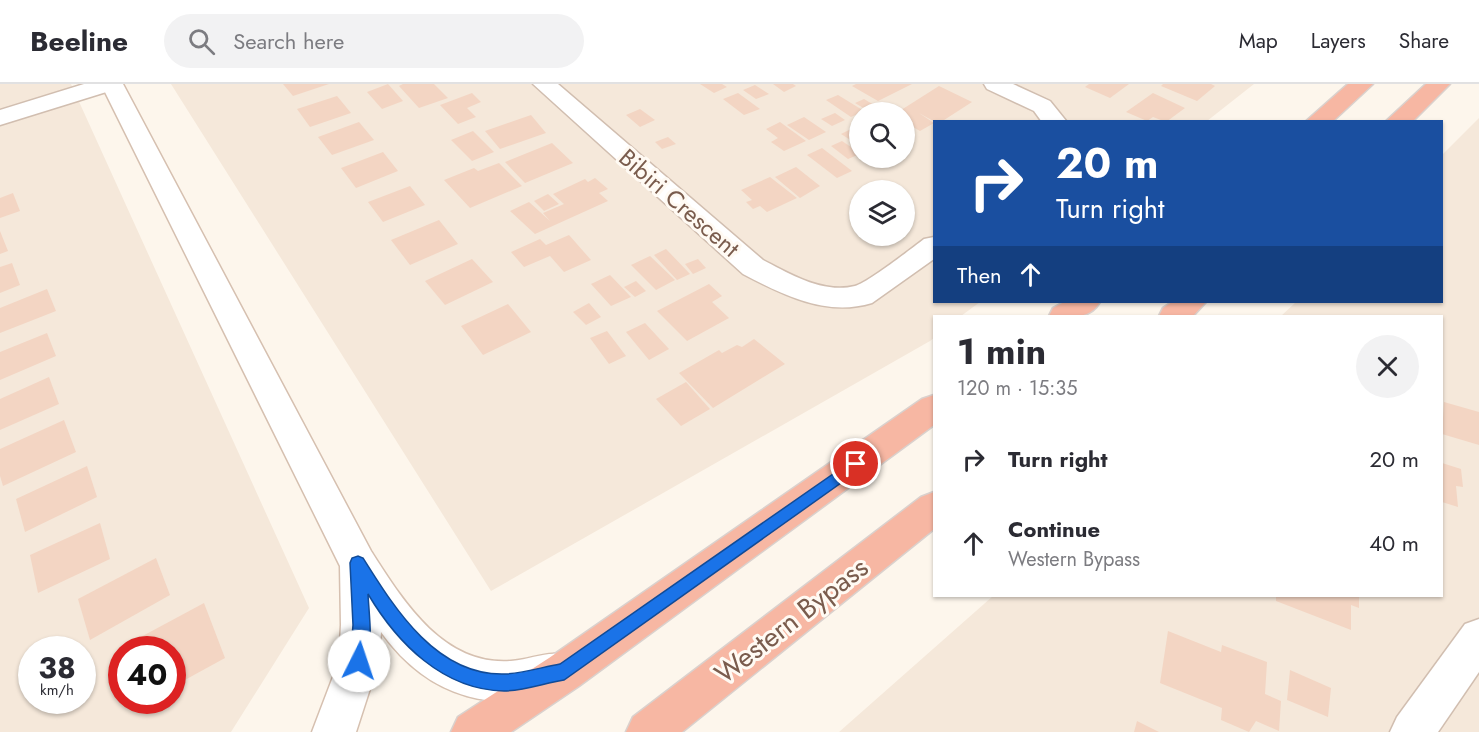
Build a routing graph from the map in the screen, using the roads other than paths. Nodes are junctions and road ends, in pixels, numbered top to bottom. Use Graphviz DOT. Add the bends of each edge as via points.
graph roads {
  1 [pos="110,84"];
  2 [pos="544,84"];
  3 [pos="996,84"];
  4 [pos="1362,84"];
  5 [pos="1439,84"];
  6 [pos="0,118"];
  7 [pos="1053,120"];
  8 [pos="1319,120"];
  9 [pos="1399,120"];
  10 [pos="933,247"];
  11 [pos="1084,303"];
  12 [pos="1190,303"];
  13 [pos="1066,315"];
  14 [pos="1175,315"];
  15 [pos="933,409"];
  16 [pos="933,509"];
  17 [pos="358,563"];
  18 [pos="1479,638"];
  19 [pos="564,672"];
  20 [pos="334,732"];
  21 [pos="473,732"];
  22 [pos="648,732"];
  23 [pos="1412,732"];
  1 -- 6 [label="street"];
  1 -- 17 [label="street"];
  2 -- 10 [label="street, Bibiri Crescent" via="753,267 794,288 829,297 862,296"];
  3 -- 7 [label="street" via="1042,106"];
  4 -- 8 [label="highway"];
  5 -- 9 [label="highway"];
  11 -- 13 [label="highway"];
  12 -- 14 [label="highway"];
  15 -- 19 [label="highway"];
  16 -- 22 [label="highway, Western Bypass"];
  17 -- 19 [label="street" via="382,603 416,646 464,676 505,682"];
  17 -- 20 [label="street" via="359,661"];
  18 -- 23 [label="street"];
  19 -- 21 [label="highway"];
}
